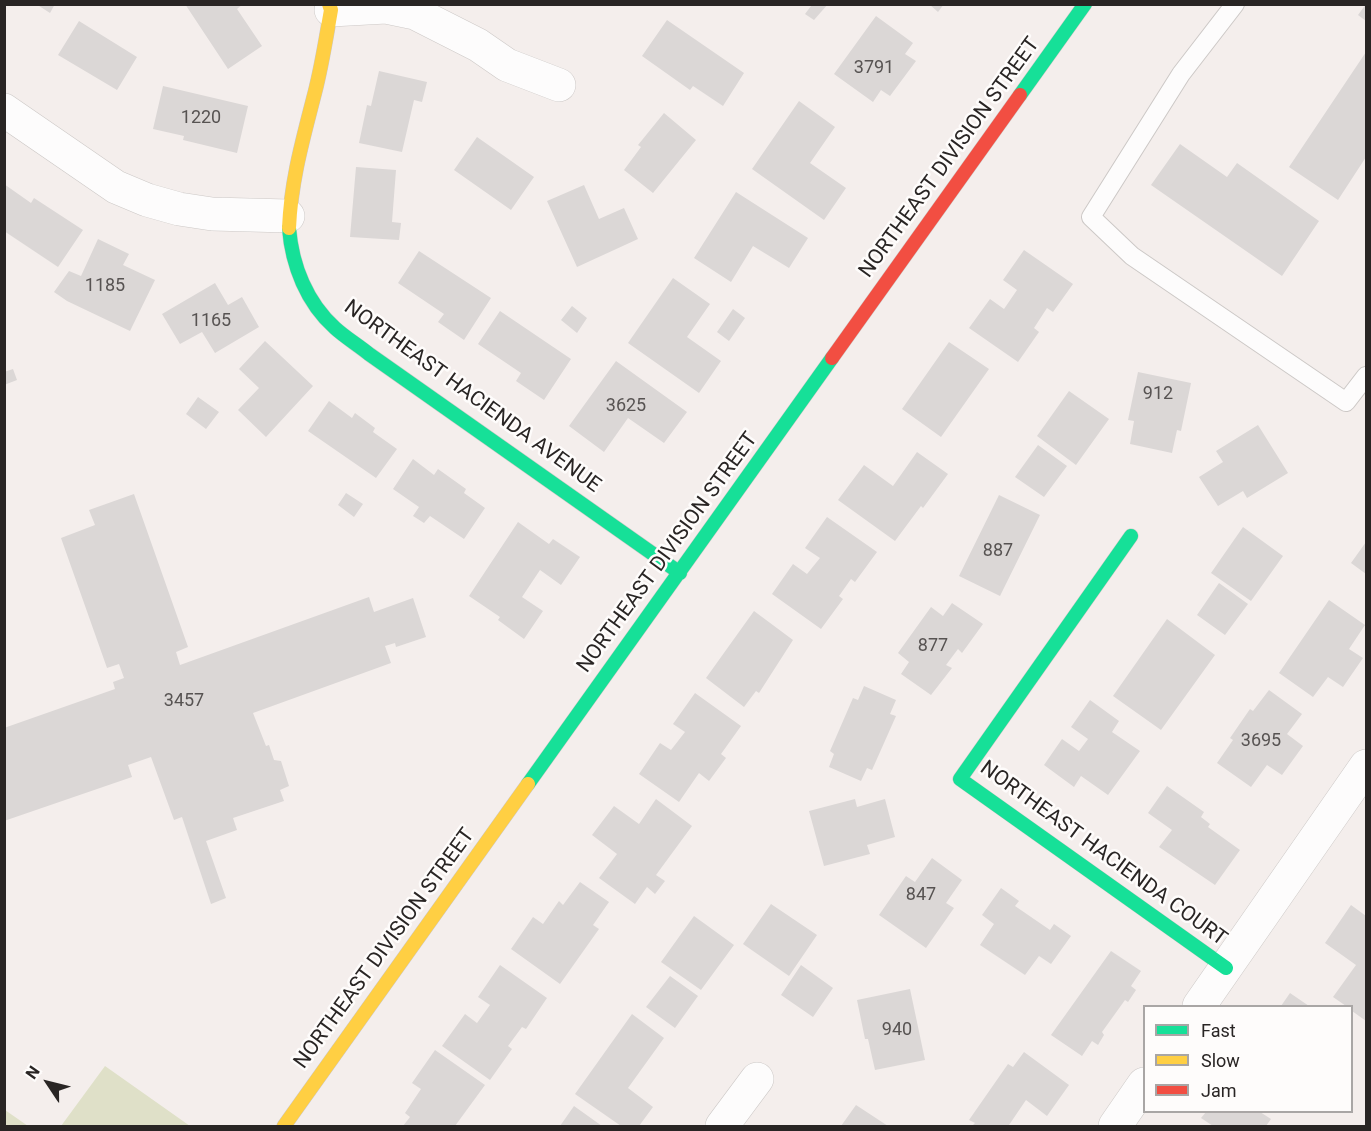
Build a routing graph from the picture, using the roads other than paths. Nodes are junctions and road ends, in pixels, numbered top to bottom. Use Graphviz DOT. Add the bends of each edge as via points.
graph roads {
  1 [pos="1085,4"];
  2 [pos="1235,4"];
  3 [pos="330,7"];
  4 [pos="560,85"];
  5 [pos="4,110"];
  6 [pos="288,216"];
  7 [pos="1366,376"];
  8 [pos="1131,536"];
  9 [pos="680,573"];
  10 [pos="1366,766"];
  11 [pos="1226,968"];
  12 [pos="1200,1005"];
  13 [pos="757,1079"];
  14 [pos="1143,1085"];
  15 [pos="284,1126"];
  16 [pos="722,1126"];
  17 [pos="1115,1126"];
  1 -- 9 [label="street, NORTHEAST DIVISION STREET"];
  2 -- 7 [label="lane" via="1181,74 1091,217 1132,256 1346,402"];
  3 -- 4 [label="street" via="386,7 415,13 478,45 507,65"];
  3 -- 6 [label="street, NORTHEAST HACIENDA AVENUE" via="323,60 294,166"];
  5 -- 6 [label="street" via="116,187 147,200 212,214"];
  6 -- 9 [label="street, NORTHEAST HACIENDA AVENUE" via="291,250 300,277 333,326"];
  8 -- 11 [label="street, NORTHEAST HACIENDA COURT" via="960,779"];
  9 -- 15 [label="street, NORTHEAST DIVISION STREET"];
  10 -- 11 [label="street"];
  11 -- 12 [label="street"];
  13 -- 16 [label="street"];
  14 -- 17 [label="street"];
}
